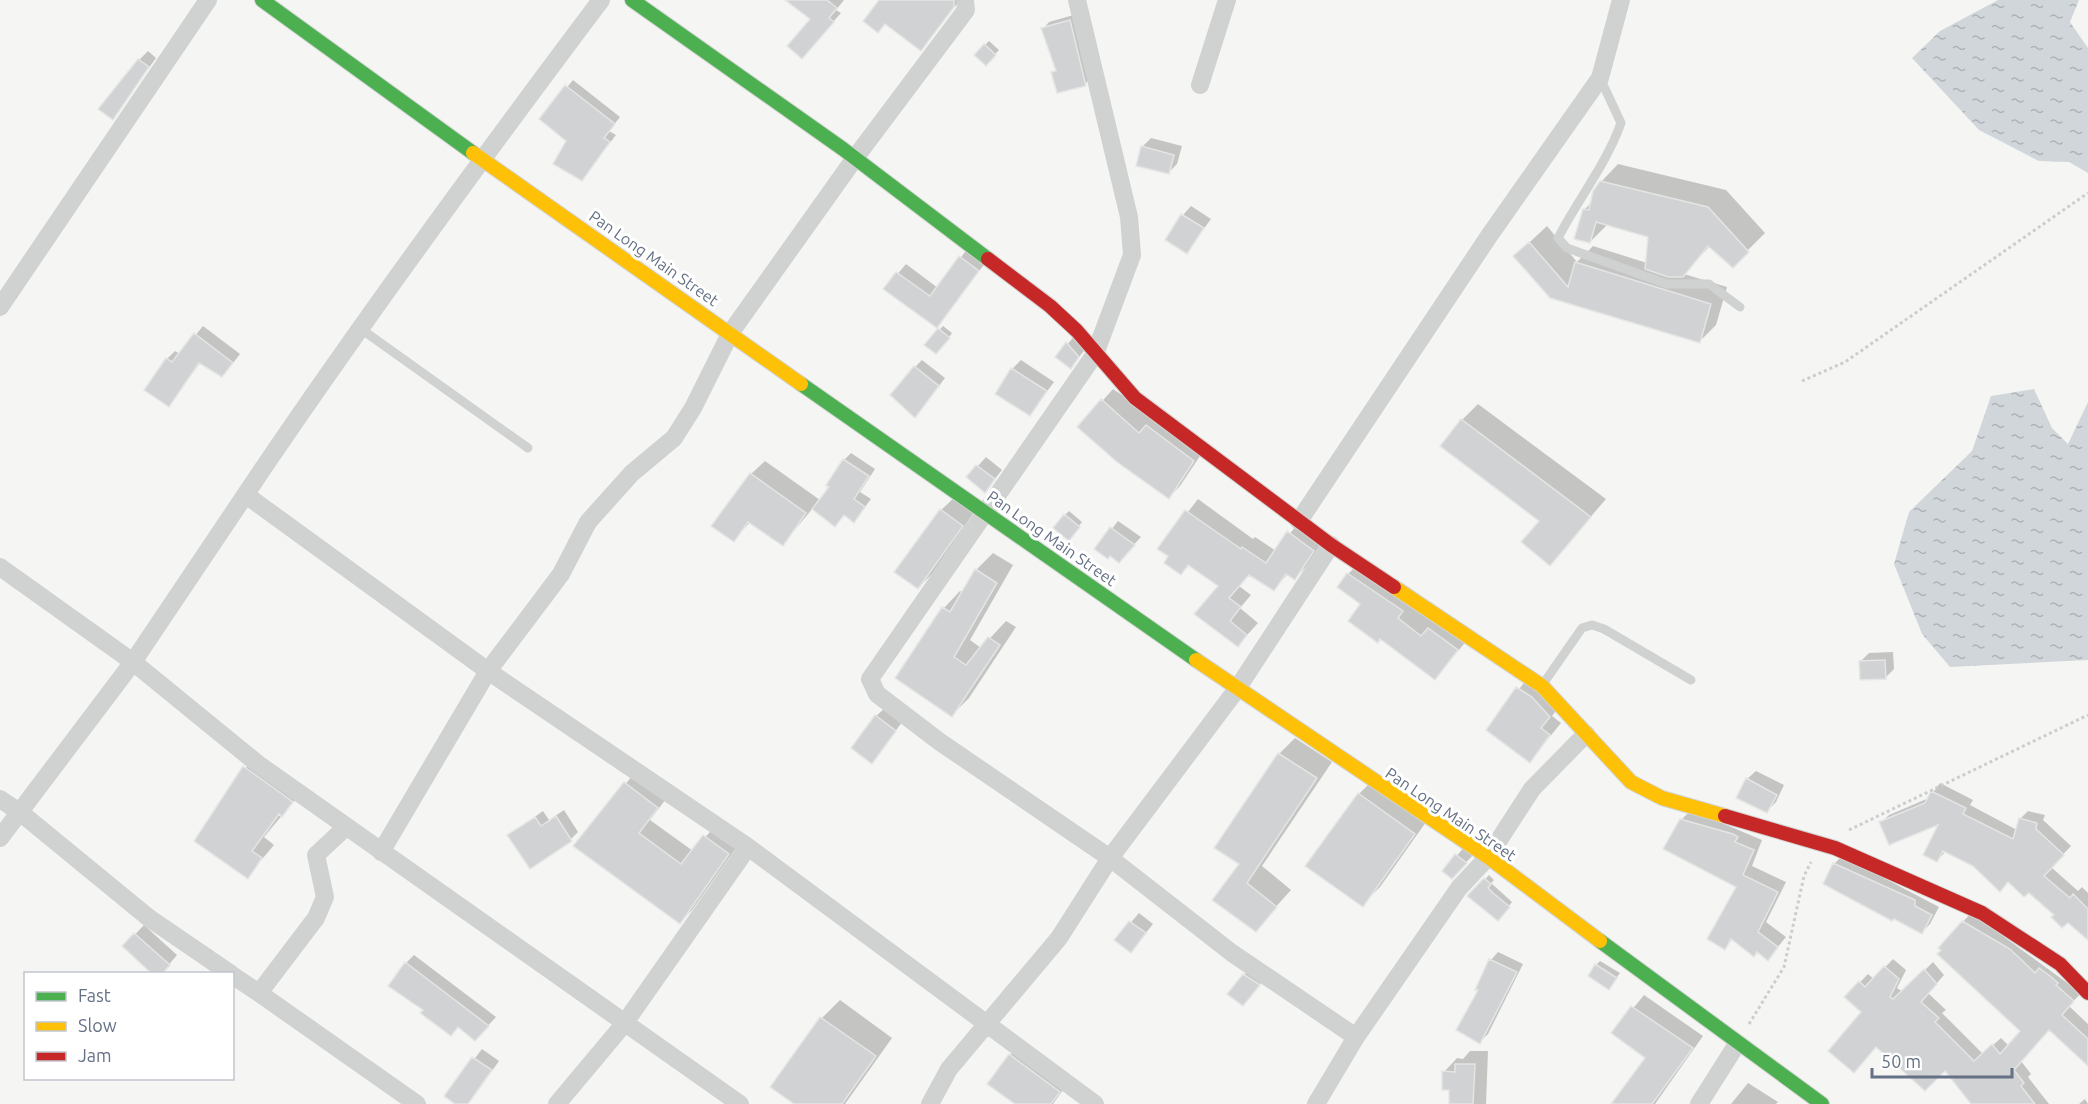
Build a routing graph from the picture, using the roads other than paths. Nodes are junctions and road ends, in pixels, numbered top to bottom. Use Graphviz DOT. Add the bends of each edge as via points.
graph roads {
  1 [pos="208,0"];
  2 [pos="262,0"];
  3 [pos="601,0"];
  4 [pos="632,0"];
  5 [pos="966,0"];
  6 [pos="1077,0"];
  7 [pos="1227,0"];
  8 [pos="1621,0"];
  9 [pos="1600,78"];
  10 [pos="1200,85"];
  11 [pos="855,158"];
  12 [pos="481,159"];
  13 [pos="1740,307"];
  14 [pos="0,308"];
  15 [pos="361,329"];
  16 [pos="731,332"];
  17 [pos="1095,354"];
  18 [pos="528,448"];
  19 [pos="246,495"];
  20 [pos="986,511"];
  21 [pos="1299,521"];
  22 [pos="1331,545"];
  23 [pos="0,567"];
  24 [pos="133,662"];
  25 [pos="488,671"];
  26 [pos="1691,680"];
  27 [pos="1542,686"];
  28 [pos="1237,689"];
  29 [pos="1586,734"];
  30 [pos="0,799"];
  31 [pos="21,813"];
  32 [pos="346,827"];
  33 [pos="0,838"];
  34 [pos="748,847"];
  35 [pos="381,852"];
  36 [pos="1488,857"];
  37 [pos="1110,858"];
  38 [pos="229,972"];
  39 [pos="234,975"];
  40 [pos="259,993"];
  41 [pos="2088,993"];
  42 [pos="988,1023"];
  43 [pos="624,1024"];
  44 [pos="1356,1037"];
  45 [pos="1737,1044"];
  46 [pos="417,1104"];
  47 [pos="557,1104"];
  48 [pos="740,1104"];
  49 [pos="930,1104"];
  50 [pos="1095,1104"];
  51 [pos="1316,1104"];
  52 [pos="1699,1104"];
  53 [pos="1822,1104"];
  1 -- 14 [label="street"];
  2 -- 12 [label="street, Pan Long Main Street"];
  3 -- 12 [label="street"];
  4 -- 11 [label="street"];
  5 -- 11 [label="street" via="966,10"];
  6 -- 17 [label="street" via="1129,217 1132,255"];
  7 -- 10 [label="street"];
  8 -- 9 [label="street"];
  9 -- 13 [label="lane" via="1621,123 1611,151 1558,238 1567,248 1667,284 1709,284"];
  9 -- 21 [label="street" via="1488,236"];
  11 -- 16 [label="street"];
  11 -- 17 [label="street" via="1050,306"];
  12 -- 15 [label="street"];
  12 -- 16 [label="street, Pan Long Main Street"];
  15 -- 18 [label="lane"];
  15 -- 19 [label="street"];
  16 -- 20 [label="street, Pan Long Main Street"];
  16 -- 25 [label="street" via="674,438 632,473 588,522 561,574"];
  17 -- 20 [label="street"];
  17 -- 21 [label="street" via="1135,398"];
  19 -- 24 [label="street"];
  19 -- 25 [label="street"];
  20 -- 28 [label="street, Pan Long Main Street"];
  20 -- 37 [label="street" via="870,679 877,694"];
  21 -- 22 [label="street"];
  22 -- 27 [label="street"];
  22 -- 28 [label="street"];
  23 -- 24 [label="street"];
  24 -- 31 [label="street"];
  24 -- 32 [label="street" via="258,764"];
  25 -- 34 [label="street"];
  25 -- 35 [label="street"];
  26 -- 27 [label="lane" via="1592,624 1582,628"];
  27 -- 29 [label="street"];
  28 -- 36 [label="street, Pan Long Main Street"];
  28 -- 37 [label="street"];
  29 -- 36 [label="street" via="1532,789"];
  29 -- 41 [label="street" via="1631,782 1662,798 1835,848 1982,913 2060,964"];
  30 -- 31 [label="street"];
  31 -- 33 [label="street"];
  31 -- 38 [label="street" via="149,918"];
  32 -- 35 [label="street"];
  32 -- 40 [label="street" via="316,855 325,897 316,918"];
  34 -- 42 [label="street"];
  34 -- 43 [label="street"];
  35 -- 43 [label="street"];
  36 -- 44 [label="street" via="1459,888"];
  36 -- 45 [label="street, Pan Long Main Street"];
  37 -- 42 [label="street" via="1059,938"];
  37 -- 44 [label="street" via="1232,953"];
  39 -- 40 [label="street"];
  40 -- 46 [label="street"];
  42 -- 49 [label="street" via="949,1069"];
  42 -- 50 [label="street"];
  43 -- 47 [label="street"];
  43 -- 48 [label="street"];
  44 -- 51 [label="street"];
  45 -- 52 [label="street"];
  45 -- 53 [label="street, Pan Long Main Street"];
}
